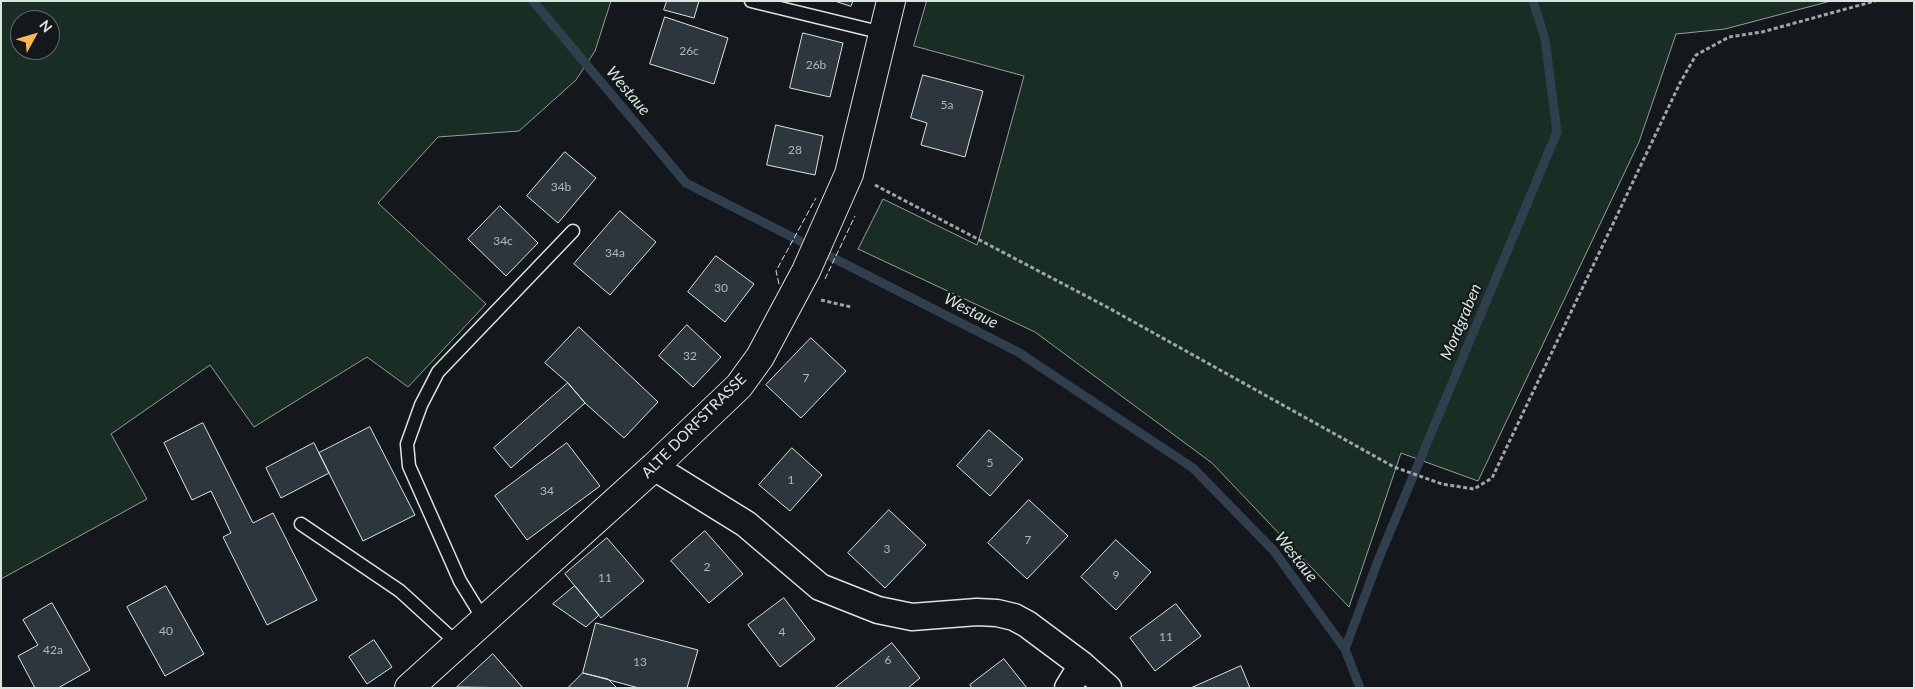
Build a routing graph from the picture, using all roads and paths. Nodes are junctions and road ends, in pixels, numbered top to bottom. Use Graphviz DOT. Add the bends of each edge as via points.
graph roads {
  1 [pos="751,1"];
  2 [pos="891,1"];
  3 [pos="1875,1"];
  4 [pos="883,33"];
  5 [pos="849,174"];
  6 [pos="573,232"];
  7 [pos="654,467"];
  8 [pos="302,524"];
  9 [pos="484,620"];
  10 [pos="458,644"];
  11 [pos="1082,665"];
  12 [pos="409,688"];
  13 [pos="1068,688"];
  14 [pos="1108,688"];
  1 -- 4 [label="lane"];
  2 -- 4 [label="street, ALTE DORFSTRASSE"];
  3 -- 5 [label="path" via="1762,32 1730,37 1696,55 1492,478 1474,489 1442,484 1394,467 1107,307 884,188"];
  4 -- 5 [label="street, ALTE DORFSTRASSE"];
  5 -- 7 [label="street, ALTE DORFSTRASSE" via="806,271 760,357 739,386"];
  6 -- 9 [label="lane" via="438,372 421,405 407,444 409,466 460,581"];
  7 -- 9 [label="street, ALTE DORFSTRASSE"];
  7 -- 11 [label="street" via="746,524 820,588 878,610 912,617 977,612 1014,617"];
  8 -- 10 [label="lane" via="400,591"];
  9 -- 10 [label="street, ALTE DORFSTRASSE"];
  10 -- 12 [label="street, ALTE DORFSTRASSE"];
  11 -- 13 [label="street"];
  11 -- 14 [label="street"];
}
